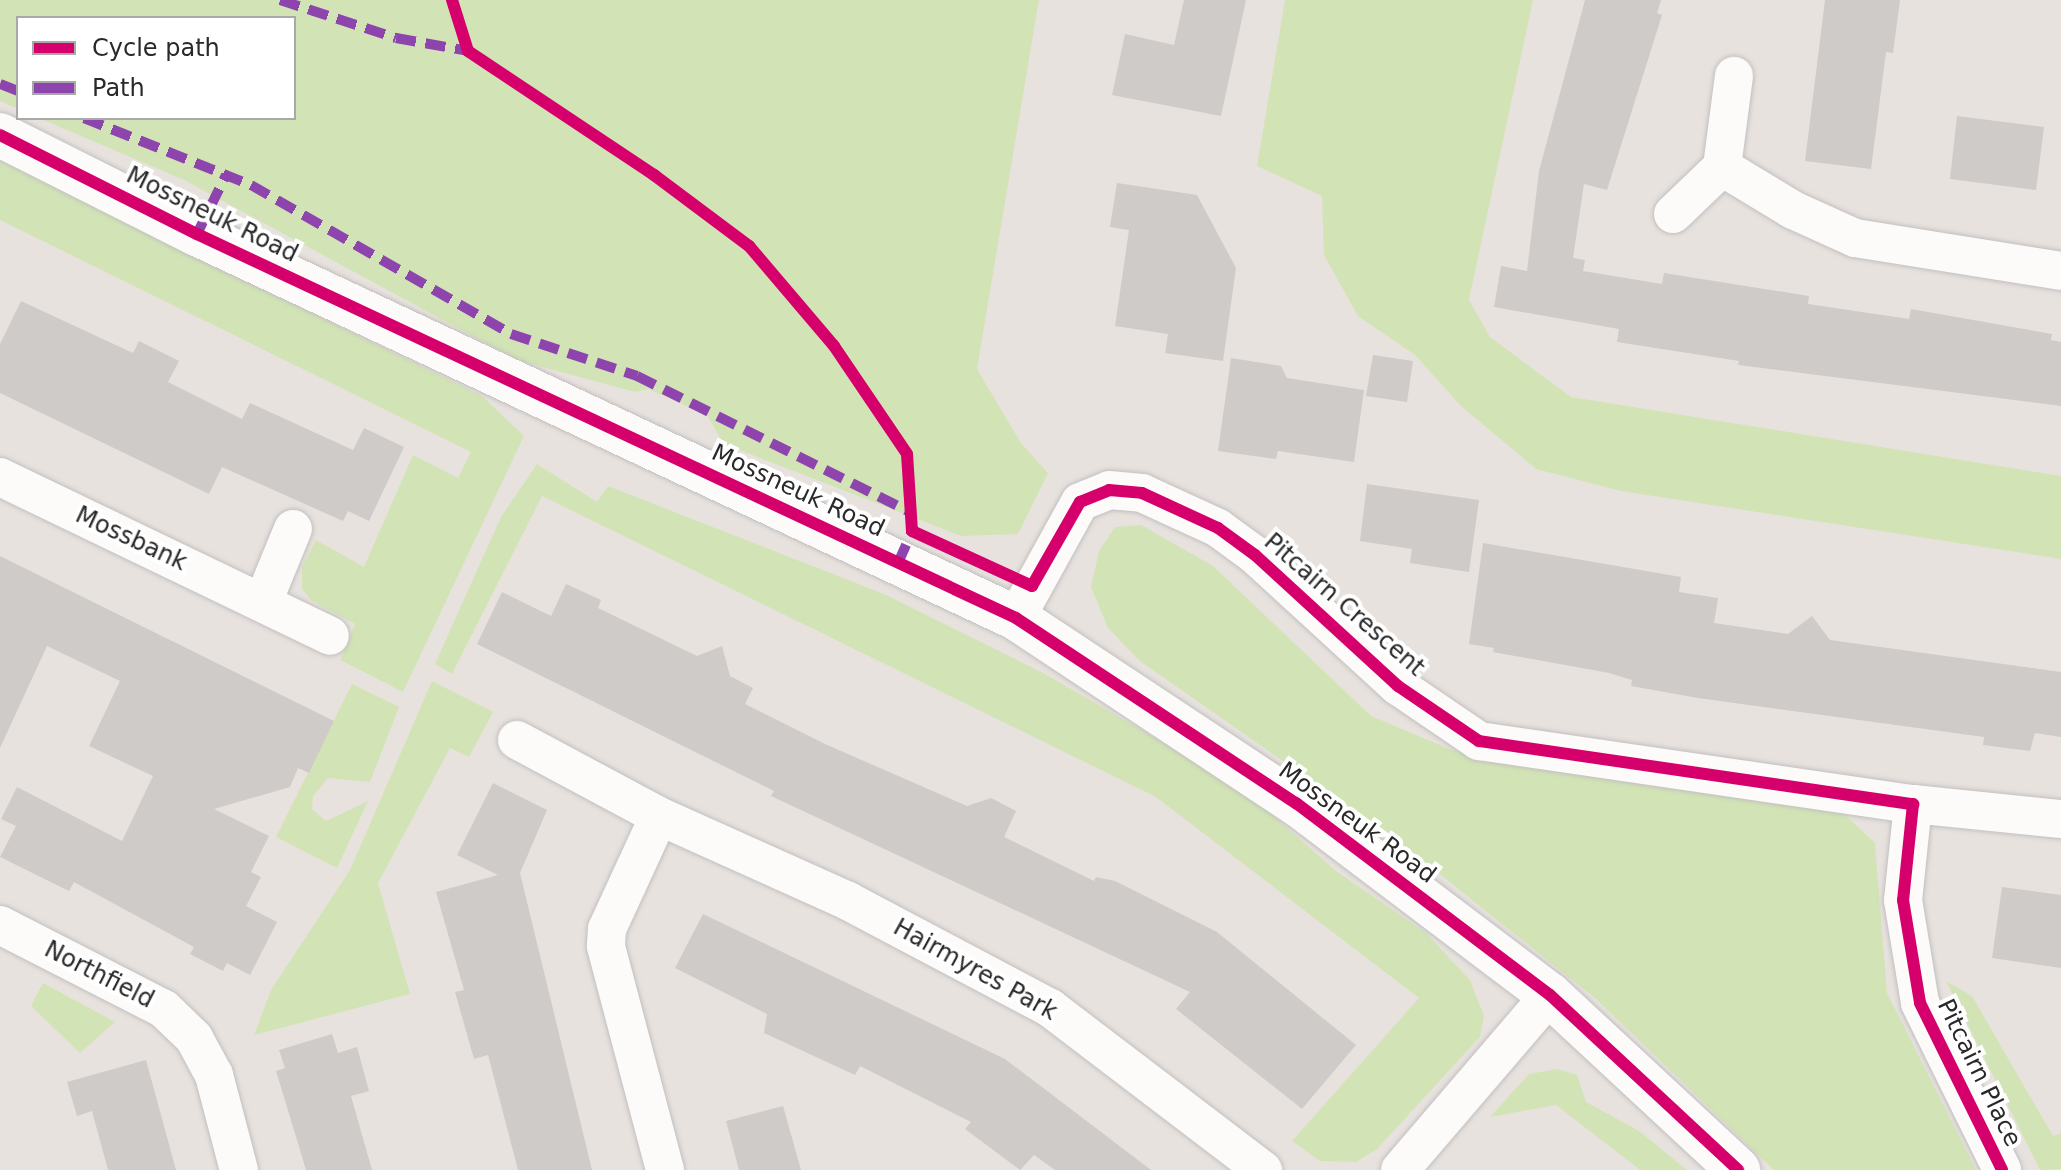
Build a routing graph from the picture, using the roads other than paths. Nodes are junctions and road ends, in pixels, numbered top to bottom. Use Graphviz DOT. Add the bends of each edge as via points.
graph roads {
  1 [pos="1734,76"];
  2 [pos="0,135"];
  3 [pos="1722,167"];
  4 [pos="1673,214"];
  5 [pos="2061,271"];
  6 [pos="0,477"];
  7 [pos="293,529"];
  8 [pos="263,602"];
  9 [pos="1016,618"];
  10 [pos="330,636"];
  11 [pos="517,740"];
  12 [pos="1913,804"];
  13 [pos="659,816"];
  14 [pos="2061,819"];
  15 [pos="0,925"];
  16 [pos="1550,995"];
  17 [pos="239,1170"];
  18 [pos="665,1170"];
  19 [pos="1263,1170"];
  20 [pos="1400,1170"];
  21 [pos="1738,1170"];
  22 [pos="2002,1170"];
  1 -- 3 [label="street"];
  2 -- 9 [label="street, Mossneuk Road" via="197,234"];
  3 -- 4 [label="street"];
  3 -- 5 [label="street" via="1793,210 1855,238"];
  6 -- 8 [label="street, Mossbank"];
  7 -- 8 [label="street"];
  8 -- 10 [label="street, Mossbank"];
  9 -- 12 [label="street, Pitcairn Crescent" via="1080,502 1109,490 1142,493 1218,528 1255,555 1398,686 1479,741"];
  9 -- 16 [label="street, Mossneuk Road" via="1296,803"];
  11 -- 13 [label="street, Hairmyres Park"];
  12 -- 14 [label="street, Pitcairn Crescent"];
  12 -- 22 [label="street, Pitcairn Place" via="1903,900 1920,1003"];
  13 -- 18 [label="street" via="607,929 606,946"];
  13 -- 19 [label="street, Hairmyres Park" via="848,901 1050,1008"];
  15 -- 17 [label="street, Northfield" via="164,1009 194,1038 214,1075"];
  16 -- 20 [label="street"];
  16 -- 21 [label="street, Mossneuk Road"];
}
